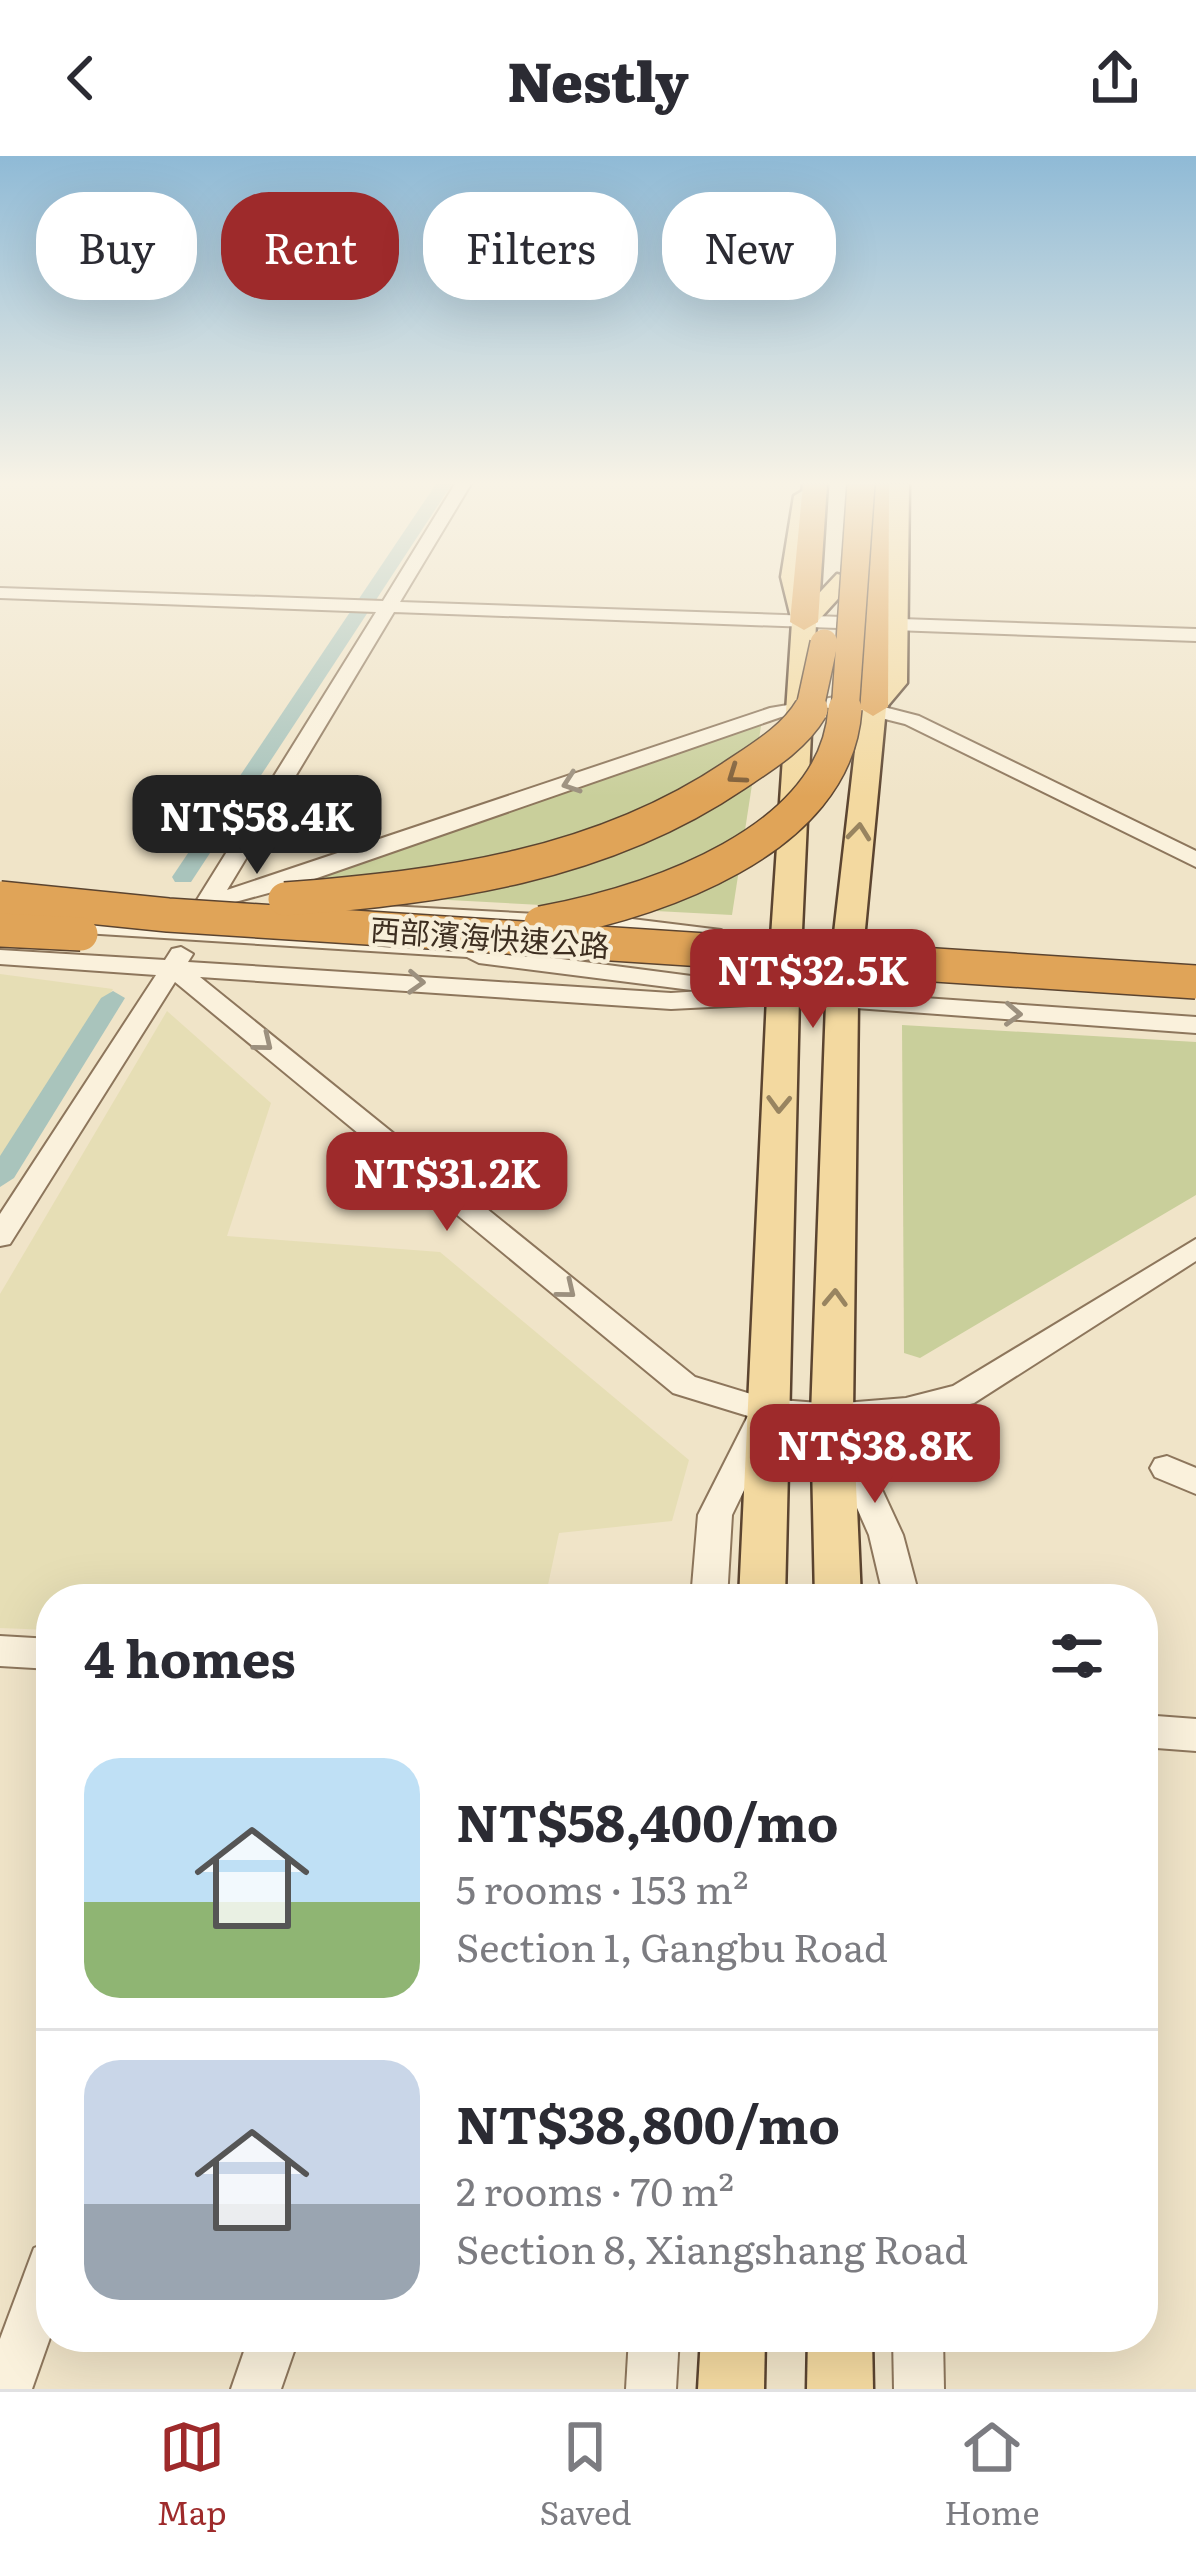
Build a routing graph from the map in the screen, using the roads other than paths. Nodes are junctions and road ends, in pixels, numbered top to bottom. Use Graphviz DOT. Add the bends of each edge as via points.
graph roads {
  1 [pos="399,588"];
  2 [pos="793,588"];
  3 [pos="807,588"];
  4 [pos="828,588"];
  5 [pos="836,588"];
  6 [pos="844,588"];
  7 [pos="854,588"];
  8 [pos="884,588"];
  9 [pos="889,588"];
  10 [pos="0,593"];
  11 [pos="386,609"];
  12 [pos="804,622"];
  13 [pos="839,623"];
  14 [pos="886,624"];
  15 [pos="1196,635"];
  16 [pos="802,706"];
  17 [pos="873,707"];
  18 [pos="1196,860"];
  19 [pos="207,903"];
  20 [pos="5,909"];
  21 [pos="190,935"];
  22 [pos="787,946"];
  23 [pos="847,949"];
  24 [pos="438,950"];
  25 [pos="0,957"];
  26 [pos="1196,969"];
  27 [pos="174,970"];
  28 [pos="1196,982"];
  29 [pos="783,997"];
  30 [pos="1196,999"];
  31 [pos="842,1003"];
  32 [pos="1196,1025"];
  33 [pos="0,1237"];
  34 [pos="1196,1248"];
  35 [pos="767,1410"];
  36 [pos="832,1415"];
  37 [pos="710,1584"];
  38 [pos="762,1584"];
  39 [pos="838,1584"];
  40 [pos="898,1584"];
  41 [pos="0,1651"];
  42 [pos="36,1653"];
  43 [pos="1158,1732"];
  44 [pos="1196,1735"];
  45 [pos="36,2307"];
  46 [pos="269,2352"];
  47 [pos="653,2352"];
  48 [pos="732,2352"];
  49 [pos="840,2352"];
  50 [pos="918,2352"];
  51 [pos="7,2389"];
  52 [pos="256,2389"];
  53 [pos="651,2389"];
  54 [pos="731,2389"];
  55 [pos="840,2389"];
  56 [pos="919,2389"];
  1 -- 11 [label="street"];
  2 -- 12 [label="main road"];
  3 -- 12 [label="highway"];
  4 -- 20 [label="highway, one-way, bridge" via="820,677 808,714 704,797 584,850 438,885 261,901"];
  5 -- 12 [label="main road"];
  6 -- 13 [label="main road"];
  7 -- 20 [label="highway, bridge" via="843,740 827,775 774,828 688,881 582,917 313,950"];
  8 -- 14 [label="highway"];
  9 -- 14 [label="main road"];
  10 -- 11 [label="street"];
  11 -- 12 [label="street"];
  11 -- 19 [label="street"];
  12 -- 13 [label="street"];
  12 -- 16 [label="main road"];
  13 -- 14 [label="street"];
  13 -- 17 [label="main road" via="851,682"];
  14 -- 15 [label="street"];
  14 -- 17 [label="highway"];
  16 -- 17 [label="street"];
  16 -- 19 [label="street, one-way"];
  16 -- 22 [label="main road"];
  17 -- 18 [label="street"];
  23 -- 17 [label="main road, one-way"];
  19 -- 20 [label="street"];
  19 -- 21 [label="street"];
  19 -- 22 [label="street" via="632,926"];
  20 -- 21 [label="street"];
  20 -- 28 [label="highway, 西部濱海快速公路, bridge"];
  20 -- 30 [label="highway, 西部濱海快速公路"];
  21 -- 24 [label="street"];
  21 -- 27 [label="street"];
  22 -- 23 [label="street"];
  22 -- 24 [label="street"];
  22 -- 29 [label="main road"];
  23 -- 26 [label="street"];
  23 -- 31 [label="main road"];
  24 -- 29 [label="street"];
  25 -- 27 [label="street"];
  27 -- 29 [label="street, one-way" via="671,1000"];
  27 -- 33 [label="street"];
  27 -- 35 [label="street, one-way" via="684,1385"];
  29 -- 31 [label="street"];
  29 -- 35 [label="main road, one-way"];
  31 -- 32 [label="street, one-way"];
  36 -- 31 [label="main road, one-way"];
  34 -- 36 [label="street" via="963,1394"];
  35 -- 36 [label="street"];
  35 -- 37 [label="street" via="716,1516"];
  35 -- 38 [label="main road"];
  36 -- 39 [label="main road"];
  36 -- 40 [label="street" via="886,1535"];
  41 -- 42 [label="street"];
  43 -- 44 [label="street"];
  45 -- 51 [label="street"];
  46 -- 52 [label="street"];
  47 -- 53 [label="street"];
  48 -- 54 [label="main road"];
  49 -- 55 [label="main road"];
  50 -- 56 [label="street"];
}
